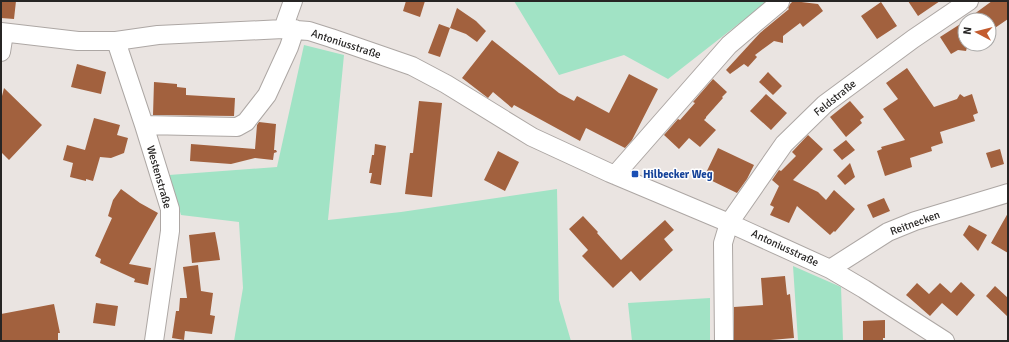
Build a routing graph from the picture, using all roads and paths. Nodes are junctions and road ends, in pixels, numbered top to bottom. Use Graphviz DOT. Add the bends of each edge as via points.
graph roads {
  1 [pos="293,1"];
  2 [pos="969,1"];
  3 [pos="780,2"];
  4 [pos="289,29"];
  5 [pos="3,33"];
  6 [pos="116,41"];
  7 [pos="1,52"];
  8 [pos="144,124"];
  9 [pos="615,175"];
  10 [pos="1008,193"];
  11 [pos="729,223"];
  12 [pos="830,269"];
  13 [pos="154,341"];
  14 [pos="724,341"];
  15 [pos="945,341"];
  1 -- 4 [label="street"];
  2 -- 11 [label="street, Feldstraße" via="825,104 784,144"];
  3 -- 9 [label="street" via="729,45"];
  4 -- 6 [label="street, Antoniusstraße" via="158,35"];
  4 -- 8 [label="street" via="289,47 267,96 246,122 237,127"];
  4 -- 9 [label="street, Antoniusstraße" via="309,31 412,66 532,137"];
  5 -- 6 [label="street, Antoniusstraße" via="78,41"];
  5 -- 7 [label="street"];
  6 -- 8 [label="street, Westenstraße"];
  8 -- 13 [label="street, Westenstraße" via="170,209 170,231"];
  9 -- 11 [label="street, Antoniusstraße"];
  10 -- 12 [label="street, Reitnecken" via="914,221 888,232"];
  11 -- 12 [label="street, Antoniusstraße"];
  11 -- 14 [label="street" via="722,243"];
  12 -- 15 [label="street, Antoniusstraße"];
}
